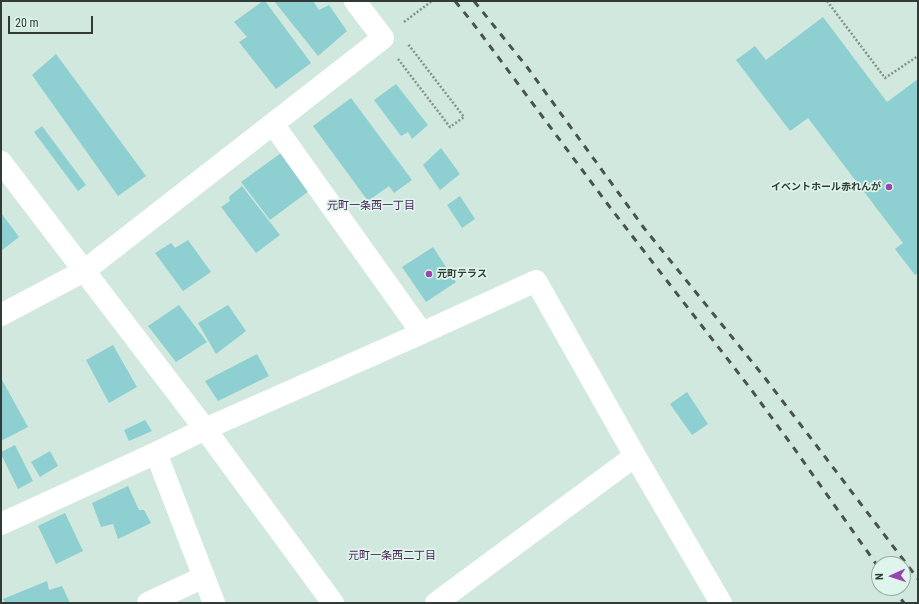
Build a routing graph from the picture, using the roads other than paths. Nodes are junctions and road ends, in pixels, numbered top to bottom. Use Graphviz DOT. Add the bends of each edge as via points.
graph roads {
  1 [pos="354,1"];
  2 [pos="273,124"];
  3 [pos="1,162"];
  4 [pos="84,272"];
  5 [pos="1,316"];
  6 [pos="422,333"];
  7 [pos="205,429"];
  8 [pos="156,453"];
  9 [pos="635,456"];
  10 [pos="1,524"];
  11 [pos="204,577"];
  12 [pos="148,603"];
  13 [pos="214,603"];
  14 [pos="333,603"];
  15 [pos="436,603"];
  16 [pos="721,603"];
  1 -- 2 [label="street" via="383,38"];
  2 -- 4 [label="street"];
  2 -- 6 [label="street"];
  3 -- 4 [label="street"];
  4 -- 5 [label="street"];
  4 -- 7 [label="street"];
  6 -- 7 [label="street"];
  6 -- 9 [label="street" via="536,281"];
  7 -- 8 [label="street"];
  7 -- 14 [label="street"];
  8 -- 10 [label="street"];
  8 -- 11 [label="street"];
  9 -- 15 [label="street"];
  9 -- 16 [label="street"];
  11 -- 12 [label="street"];
  11 -- 13 [label="street"];
}
